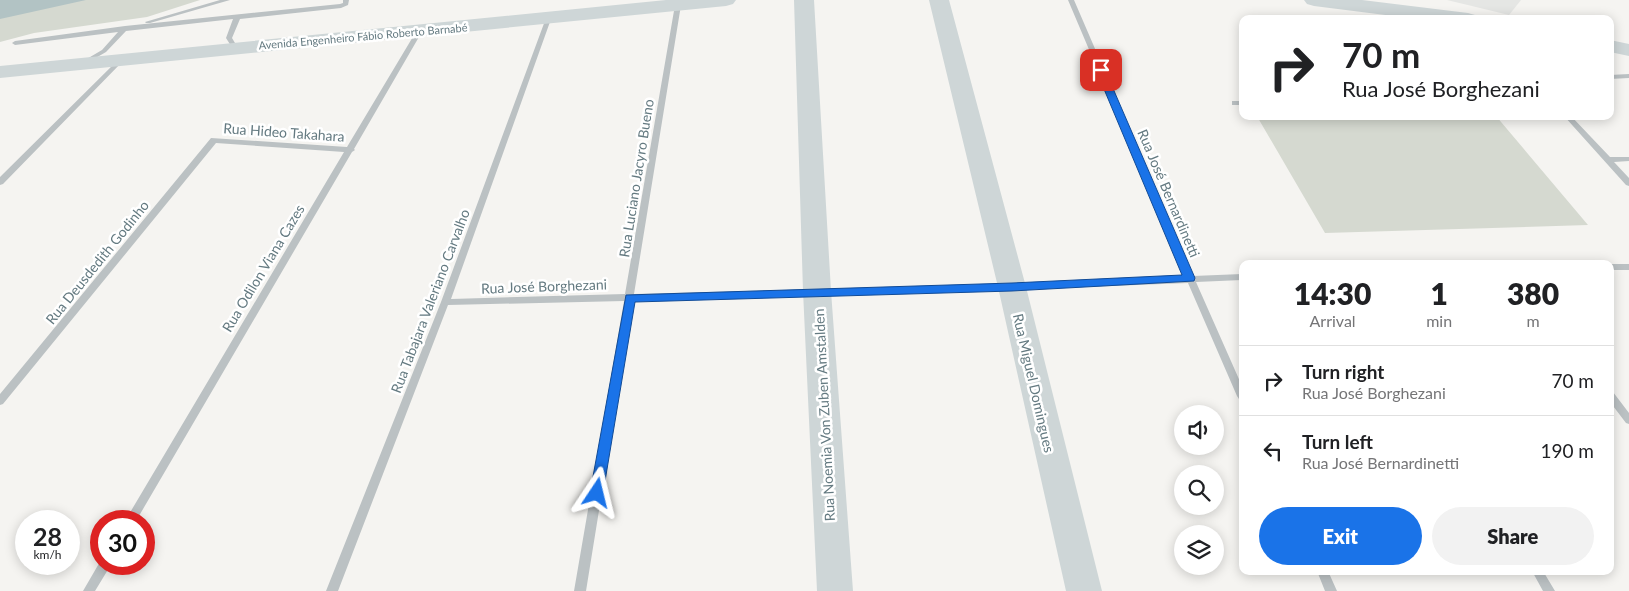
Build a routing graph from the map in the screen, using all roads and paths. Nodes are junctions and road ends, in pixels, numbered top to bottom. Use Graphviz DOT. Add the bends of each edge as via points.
graph roads {
  1 [pos="227,0"];
  2 [pos="346,0"];
  3 [pos="726,0"];
  4 [pos="804,0"];
  5 [pos="939,0"];
  6 [pos="1071,0"];
  7 [pos="1314,0"];
  8 [pos="678,5"];
  9 [pos="1436,15"];
  10 [pos="237,18"];
  11 [pos="548,19"];
  12 [pos="123,29"];
  13 [pos="420,30"];
  14 [pos="15,43"];
  15 [pos="1614,47"];
  16 [pos="234,48"];
  17 [pos="1629,50"];
  18 [pos="121,60"];
  19 [pos="84,63"];
  20 [pos="0,72"];
  21 [pos="1629,76"];
  22 [pos="1614,77"];
  23 [pos="1571,120"];
  24 [pos="214,140"];
  25 [pos="351,150"];
  26 [pos="1629,159"];
  27 [pos="1608,160"];
  28 [pos="0,182"];
  29 [pos="1629,183"];
  30 [pos="1614,267"];
  31 [pos="1629,267"];
  32 [pos="1239,277"];
  33 [pos="1190,278"];
  34 [pos="1012,287"];
  35 [pos="817,291"];
  36 [pos="630,298"];
  37 [pos="445,302"];
  38 [pos="1239,389"];
  39 [pos="1614,399"];
  40 [pos="0,401"];
  41 [pos="1629,420"];
  42 [pos="137,510"];
  43 [pos="98,575"];
  44 [pos="1324,575"];
  45 [pos="1539,575"];
  46 [pos="89,591"];
  47 [pos="332,591"];
  48 [pos="580,591"];
  49 [pos="835,591"];
  50 [pos="1084,591"];
  51 [pos="1330,591"];
  52 [pos="1548,591"];
  1 -- 12 [label="street"];
  2 -- 10 [label="street" via="346,4 341,6"];
  3 -- 8 [label="main road, Avenida Engenheiro Fábio Roberto Barnabé"];
  4 -- 35 [label="main road, Rua Noemia Von Zuben Amstalden"];
  5 -- 34 [label="main road, Rua Miguel Domingues"];
  6 -- 33 [label="street, Rua José Bernardinetti"];
  7 -- 9 [label="main road"];
  8 -- 11 [label="main road, Avenida Engenheiro Fábio Roberto Barnabé"];
  8 -- 36 [label="street, Rua Luciano Jacyro Bueno"];
  10 -- 12 [label="street"];
  10 -- 16 [label="street" via="229,38"];
  11 -- 13 [label="main road, Avenida Engenheiro Fábio Roberto Barnabé"];
  11 -- 37 [label="street, Rua Tabajara Valeriano Carvalho"];
  12 -- 14 [label="street"];
  12 -- 19 [label="street" via="104,51"];
  13 -- 16 [label="main road, Avenida Engenheiro Fábio Roberto Barnabé"];
  13 -- 25 [label="street, Rua Odilon Viana Cazes"];
  15 -- 17 [label="main road"];
  16 -- 18 [label="main road, Avenida Engenheiro Fábio Roberto Barnabé"];
  18 -- 19 [label="main road, Avenida Engenheiro Fábio Roberto Barnabé"];
  18 -- 28 [label="street"];
  19 -- 20 [label="main road, Avenida Engenheiro Fábio Roberto Barnabé"];
  21 -- 22 [label="street"];
  23 -- 27 [label="street"];
  24 -- 25 [label="street, Rua Hideo Takahara"];
  24 -- 40 [label="street, Rua Deusdedith Godinho"];
  25 -- 42 [label="street, Rua Odilon Viana Cazes"];
  26 -- 27 [label="street"];
  27 -- 29 [label="street"];
  30 -- 31 [label="street"];
  32 -- 33 [label="street, Rua José Borghezani"];
  33 -- 34 [label="street, Rua José Borghezani"];
  33 -- 38 [label="street, Rua José Bernardinetti"];
  34 -- 35 [label="street, Rua José Borghezani"];
  34 -- 50 [label="main road, Rua Miguel Domingues"];
  35 -- 36 [label="street, Rua José Borghezani"];
  35 -- 49 [label="main road, Rua Noemia Von Zuben Amstalden"];
  36 -- 37 [label="street, Rua José Borghezani"];
  36 -- 48 [label="street, Rua Luciano Jacyro Bueno"];
  37 -- 47 [label="street, Rua Tabajara Valeriano Carvalho"];
  39 -- 41 [label="street"];
  43 -- 46 [label="street"];
  44 -- 51 [label="street"];
  45 -- 52 [label="street"];
}
